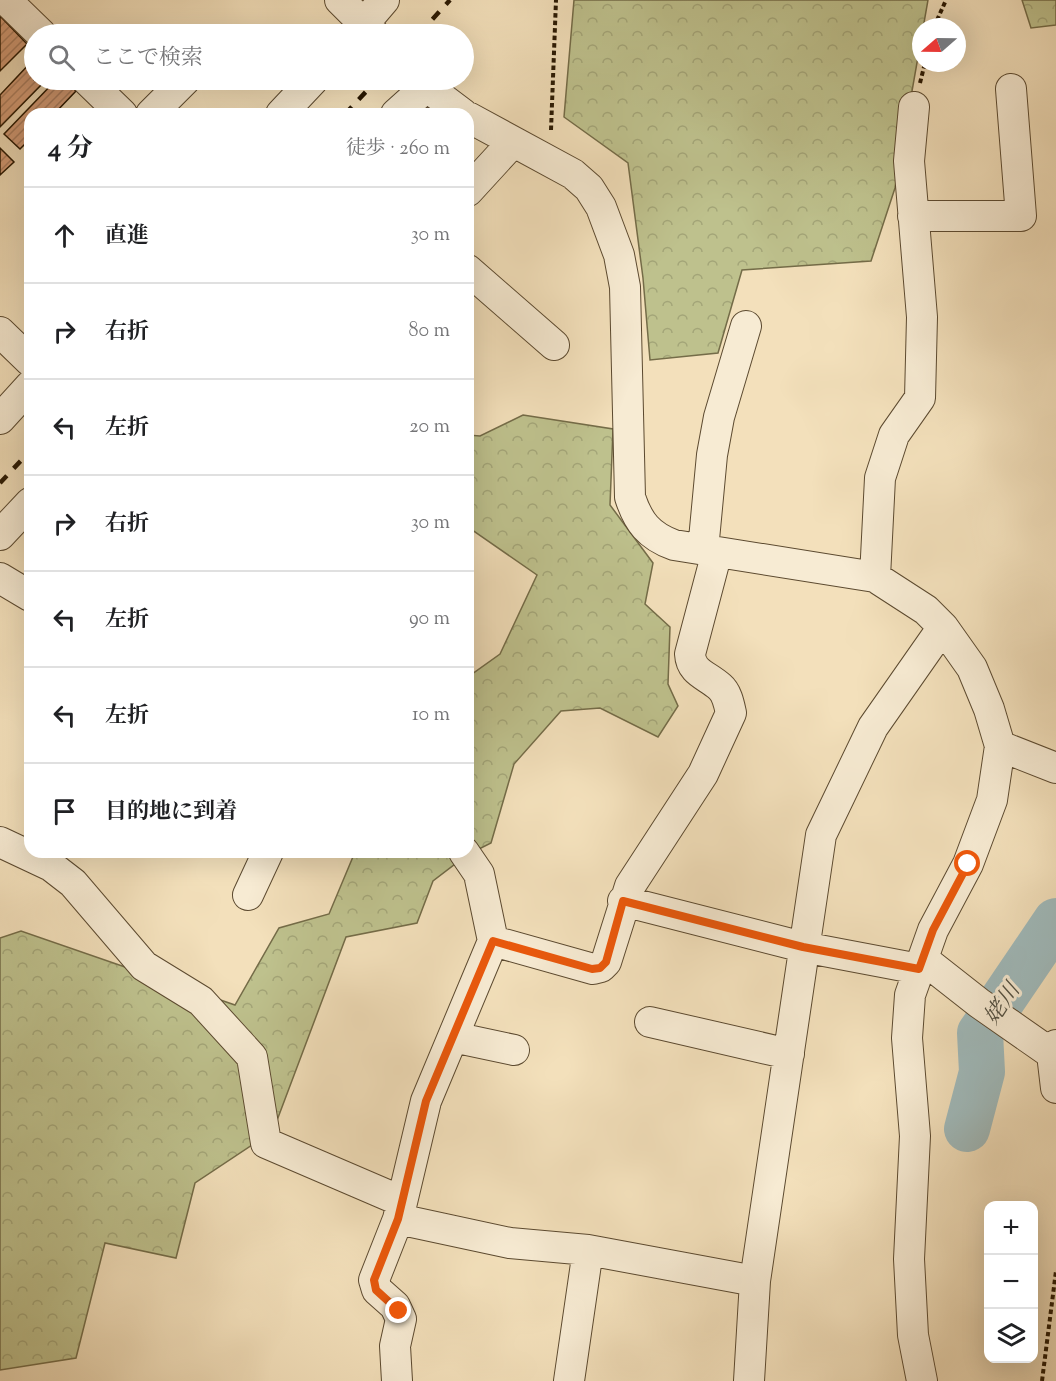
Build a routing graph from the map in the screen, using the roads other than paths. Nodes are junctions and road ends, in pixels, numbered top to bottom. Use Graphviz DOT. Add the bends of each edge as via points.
graph roads {
  1 [pos="6,0"];
  2 [pos="340,0"];
  3 [pos="384,0"];
  4 [pos="31,24"];
  5 [pos="360,24"];
  6 [pos="370,24"];
  7 [pos="1011,89"];
  8 [pos="97,90"];
  9 [pos="175,90"];
  10 [pos="304,90"];
  11 [pos="415,90"];
  12 [pos="432,90"];
  13 [pos="914,107"];
  14 [pos="116,108"];
  15 [pos="157,108"];
  16 [pos="287,108"];
  17 [pos="401,108"];
  18 [pos="455,108"];
  19 [pos="474,120"];
  20 [pos="512,142"];
  21 [pos="474,184"];
  22 [pos="913,216"];
  23 [pos="474,275"];
  24 [pos="746,326"];
  25 [pos="0,332"];
  26 [pos="554,345"];
  27 [pos="24,356"];
  28 [pos="24,393"];
  29 [pos="0,419"];
  30 [pos="24,509"];
  31 [pos="0,535"];
  32 [pos="710,551"];
  33 [pos="875,577"];
  34 [pos="0,578"];
  35 [pos="24,592"];
  36 [pos="943,627"];
  37 [pos="1000,746"];
  38 [pos="1056,768"];
  39 [pos="0,842"];
  40 [pos="24,853"];
  41 [pos="34,858"];
  42 [pos="265,858"];
  43 [pos="468,858"];
  44 [pos="248,895"];
  45 [pos="623,901"];
  46 [pos="493,941"];
  47 [pos="803,947"];
  48 [pos="921,964"];
  49 [pos="650,1022"];
  50 [pos="453,1037"];
  51 [pos="514,1050"];
  52 [pos="1054,1050"];
  53 [pos="789,1054"];
  54 [pos="1056,1088"];
  55 [pos="400,1210"];
  56 [pos="588,1250"];
  57 [pos="754,1281"];
  58 [pos="397,1381"];
  59 [pos="569,1381"];
  60 [pos="749,1381"];
  61 [pos="922,1381"];
  1 -- 4 [label="street"];
  2 -- 5 [label="street"];
  3 -- 6 [label="street"];
  7 -- 22 [label="street" via="1021,216"];
  8 -- 14 [label="street"];
  9 -- 15 [label="street"];
  10 -- 16 [label="street"];
  11 -- 17 [label="street"];
  12 -- 18 [label="street"];
  13 -- 22 [label="street" via="909,161"];
  19 -- 20 [label="street"];
  20 -- 21 [label="street"];
  20 -- 32 [label="street" via="573,174 589,188 601,207 619,255 625,287 630,497 637,518 659,540"];
  22 -- 33 [label="street" via="922,317 920,398 894,435 880,478"];
  23 -- 26 [label="street"];
  24 -- 32 [label="street" via="712,455"];
  25 -- 27 [label="street"];
  28 -- 29 [label="street"];
  30 -- 31 [label="street"];
  32 -- 33 [label="street"];
  32 -- 45 [label="street" via="690,663 722,688 731,713 703,774"];
  33 -- 36 [label="street" via="926,610"];
  34 -- 35 [label="street"];
  36 -- 37 [label="street" via="972,668"];
  36 -- 47 [label="street" via="873,727 821,835"];
  37 -- 38 [label="street"];
  37 -- 48 [label="street" via="988,811"];
  39 -- 40 [label="street"];
  41 -- 55 [label="street" via="73,883 144,966 201,1001 252,1057 266,1143"];
  42 -- 44 [label="street"];
  43 -- 46 [label="street" via="479,874"];
  45 -- 46 [label="street" via="606,962 600,968"];
  45 -- 47 [label="street"];
  46 -- 50 [label="street"];
  47 -- 48 [label="street"];
  47 -- 53 [label="street"];
  48 -- 52 [label="street"];
  48 -- 61 [label="street" via="910,995 907,1038 915,1136 909,1259 913,1335"];
  49 -- 53 [label="street"];
  50 -- 51 [label="street"];
  50 -- 55 [label="street" via="426,1101"];
  52 -- 54 [label="street"];
  53 -- 57 [label="street"];
  55 -- 56 [label="street" via="510,1243"];
  55 -- 58 [label="street" via="374,1280 376,1290 395,1306 400,1319 395,1346"];
  56 -- 57 [label="street"];
  56 -- 59 [label="street"];
  57 -- 60 [label="street"];
}
